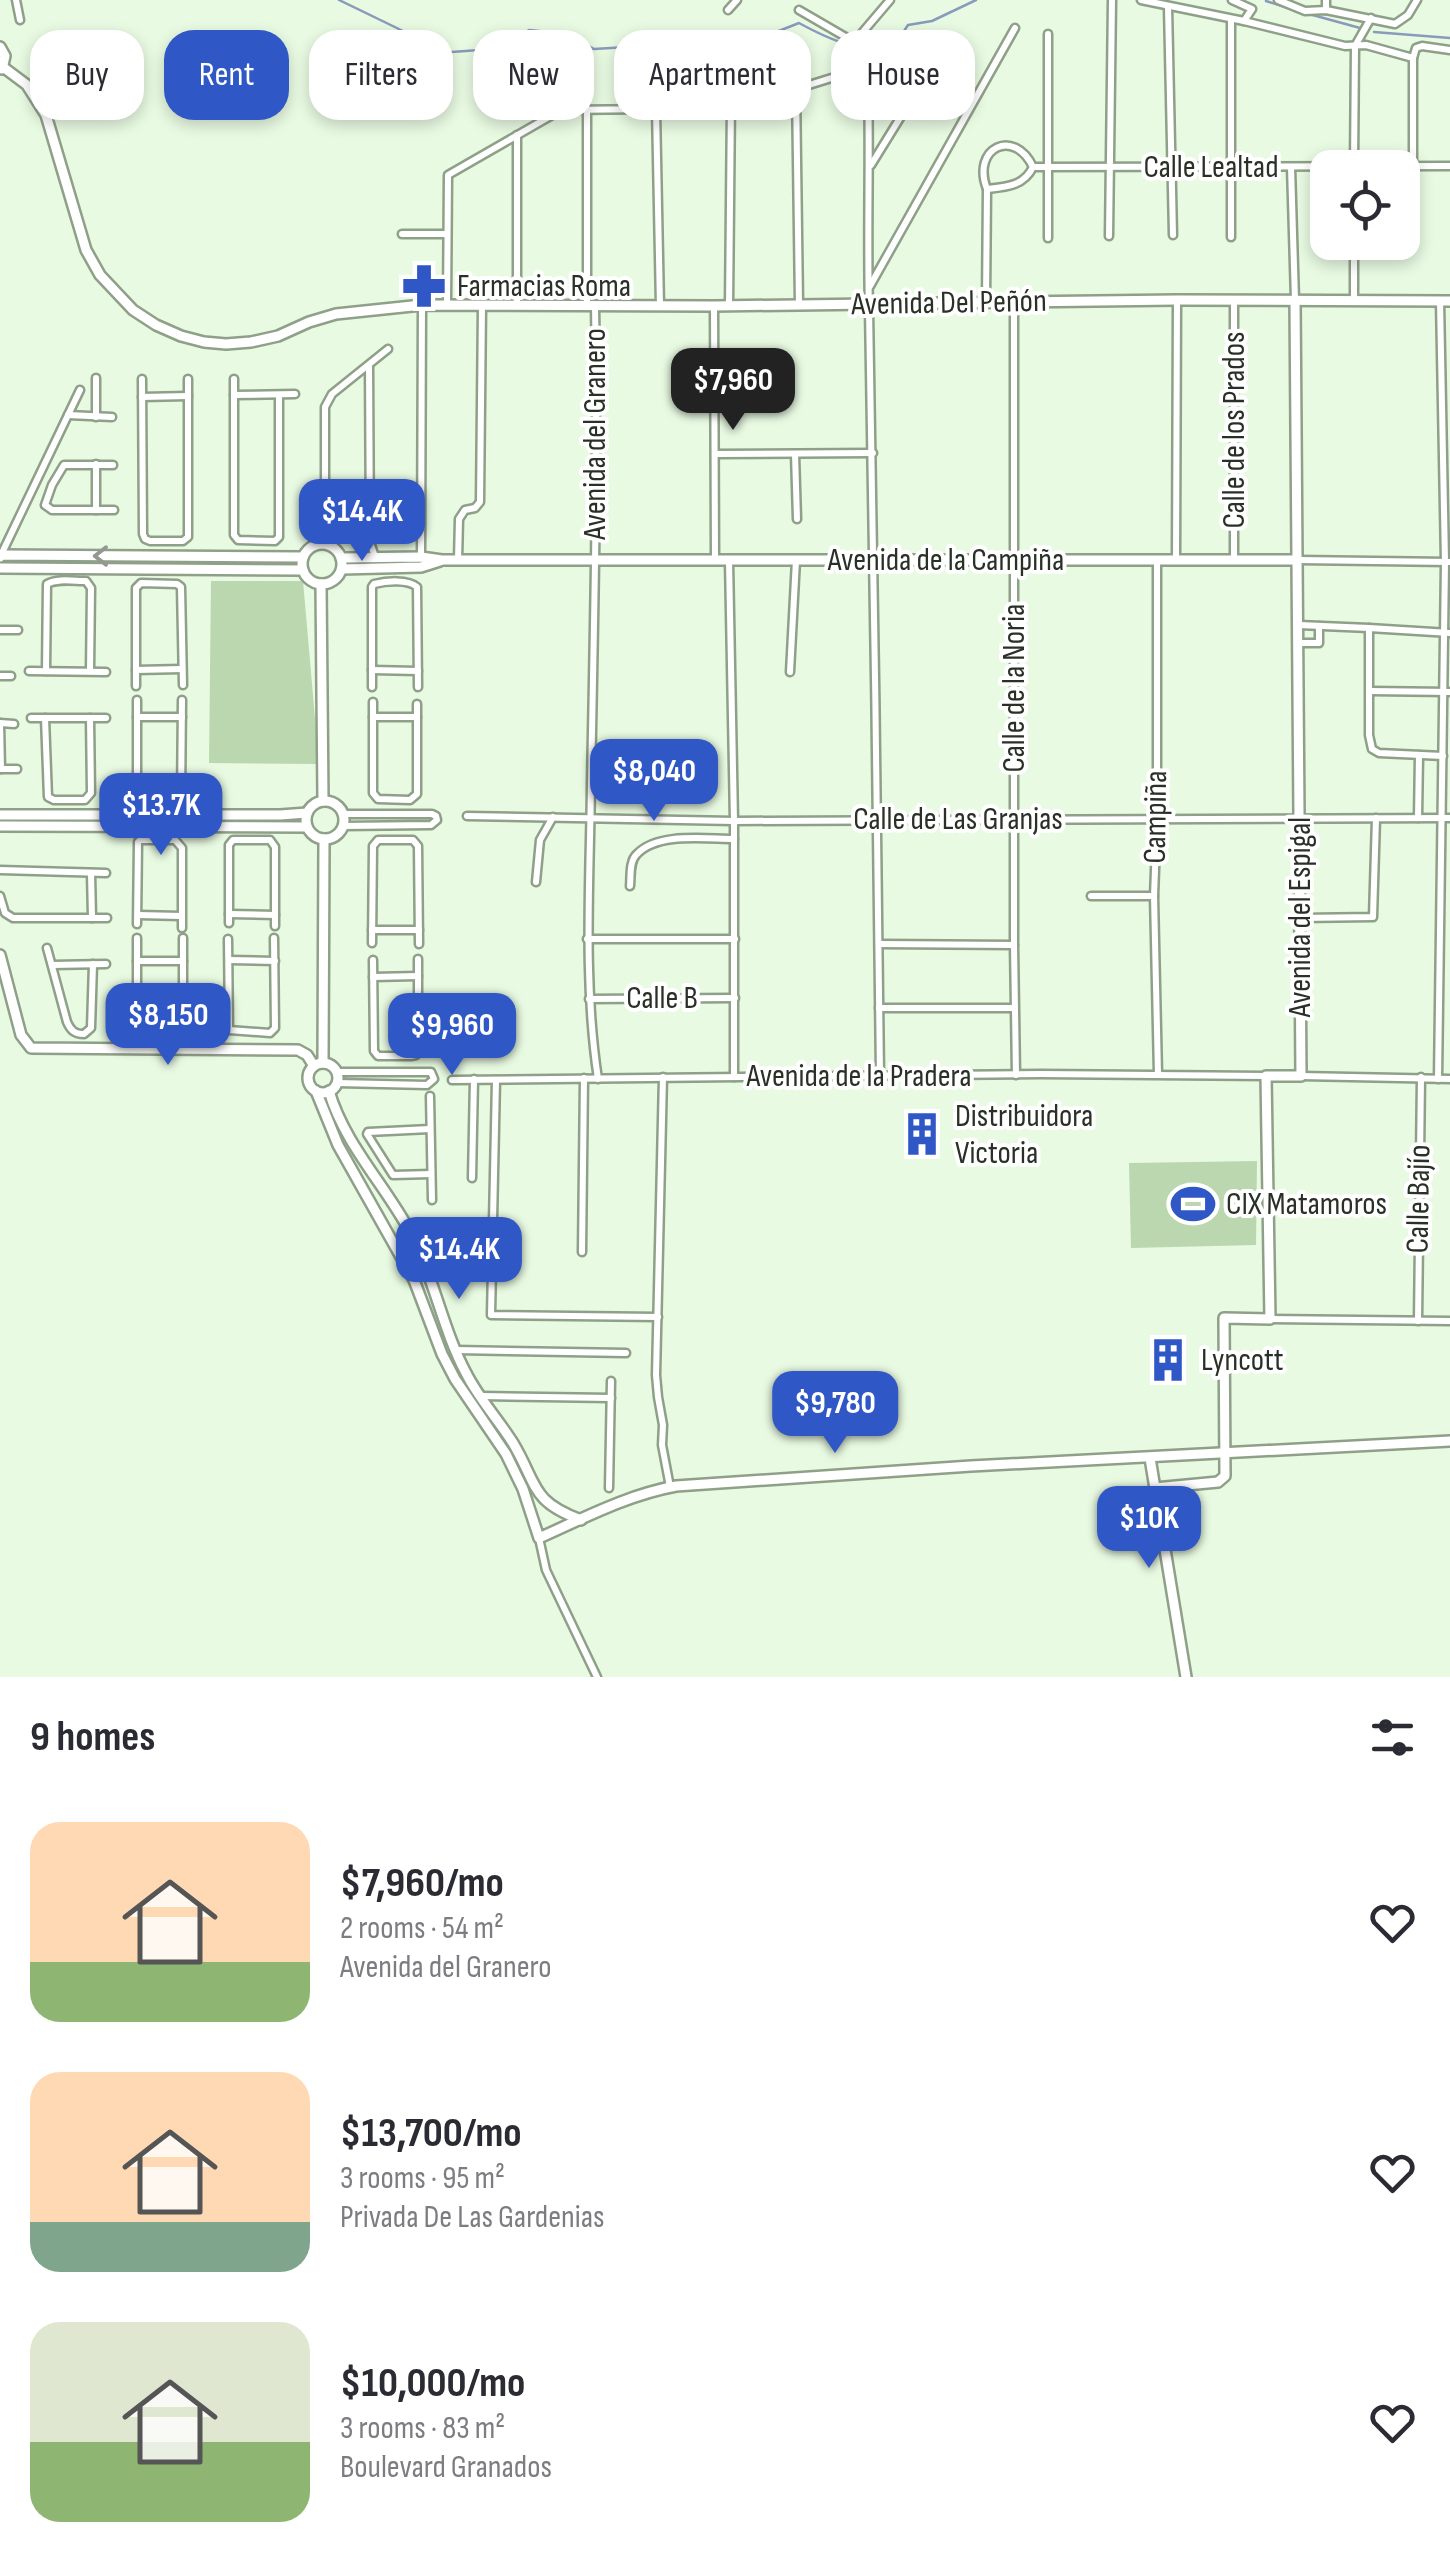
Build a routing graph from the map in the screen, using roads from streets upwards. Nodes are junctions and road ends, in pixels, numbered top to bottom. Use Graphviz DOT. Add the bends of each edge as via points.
graph roads {
  1 [pos="16,0"];
  2 [pos="737,0"];
  3 [pos="890,0"];
  4 [pos="1112,0"];
  5 [pos="1140,0"];
  6 [pos="1232,0"];
  7 [pos="1278,0"];
  8 [pos="1326,0"];
  9 [pos="1417,0"];
  10 [pos="1168,6"];
  11 [pos="728,10"];
  12 [pos="799,10"];
  13 [pos="1326,10"];
  14 [pos="20,20"];
  15 [pos="1230,20"];
  16 [pos="1244,21"];
  17 [pos="1369,22"];
  18 [pos="1015,28"];
  19 [pos="1048,34"];
  20 [pos="1356,46"];
  21 [pos="0,47"];
  22 [pos="1450,50"];
  23 [pos="1413,58"];
  24 [pos="1,69"];
  25 [pos="543,120"];
  26 [pos="588,120"];
  27 [pos="656,120"];
  28 [pos="731,120"];
  29 [pos="796,120"];
  30 [pos="869,120"];
  31 [pos="899,120"];
  32 [pos="517,134"];
  33 [pos="1354,150"];
  34 [pos="1413,150"];
  35 [pos="870,166"];
  36 [pos="1049,166"];
  37 [pos="1110,166"];
  38 [pos="1450,166"];
  39 [pos="1033,167"];
  40 [pos="1290,167"];
  41 [pos="1310,167"];
  42 [pos="1420,167"];
  43 [pos="1171,168"];
  44 [pos="1232,168"];
  45 [pos="986,189"];
  46 [pos="402,234"];
  47 [pos="447,234"];
  48 [pos="1172,235"];
  49 [pos="1110,236"];
  50 [pos="1231,237"];
  51 [pos="1048,238"];
  52 [pos="1354,260"];
  53 [pos="869,287"];
  54 [pos="1177,300"];
  55 [pos="1234,300"];
  56 [pos="1296,300"];
  57 [pos="1354,300"];
  58 [pos="1445,301"];
  59 [pos="986,302"];
  60 [pos="1014,302"];
  61 [pos="422,304"];
  62 [pos="869,304"];
  63 [pos="447,305"];
  64 [pos="516,305"];
  65 [pos="482,306"];
  66 [pos="591,306"];
  67 [pos="660,306"];
  68 [pos="714,306"];
  69 [pos="729,306"];
  70 [pos="798,306"];
  71 [pos="388,349"];
  72 [pos="368,366"];
  73 [pos="787,375"];
  74 [pos="715,376"];
  75 [pos="96,378"];
  76 [pos="234,379"];
  77 [pos="142,380"];
  78 [pos="188,380"];
  79 [pos="80,390"];
  80 [pos="279,394"];
  81 [pos="295,394"];
  82 [pos="234,395"];
  83 [pos="188,396"];
  84 [pos="142,397"];
  85 [pos="68,414"];
  86 [pos="96,417"];
  87 [pos="112,418"];
  88 [pos="715,454"];
  89 [pos="796,454"];
  90 [pos="873,454"];
  91 [pos="96,464"];
  92 [pos="113,465"];
  93 [pos="38,476"];
  94 [pos="52,485"];
  95 [pos="96,510"];
  96 [pos="114,510"];
  97 [pos="797,518"];
  98 [pos="370,525"];
  99 [pos="164,541"];
  100 [pos="256,542"];
  101 [pos="0,556"];
  102 [pos="164,556"];
  103 [pos="208,557"];
  104 [pos="257,557"];
  105 [pos="370,557"];
  106 [pos="421,557"];
  107 [pos="304,558"];
  108 [pos="1234,559"];
  109 [pos="442,560"];
  110 [pos="458,560"];
  111 [pos="796,560"];
  112 [pos="874,560"];
  113 [pos="1015,560"];
  114 [pos="1158,560"];
  115 [pos="1176,560"];
  116 [pos="1298,560"];
  117 [pos="715,561"];
  118 [pos="729,561"];
  119 [pos="407,562"];
  120 [pos="595,562"];
  121 [pos="1448,562"];
  122 [pos="341,564"];
  123 [pos="0,568"];
  124 [pos="68,568"];
  125 [pos="161,569"];
  126 [pos="208,569"];
  127 [pos="303,570"];
  128 [pos="386,573"];
  129 [pos="69,581"];
  130 [pos="159,584"];
  131 [pos="320,584"];
  132 [pos="1299,625"];
  133 [pos="1319,626"];
  134 [pos="1370,628"];
  135 [pos="0,630"];
  136 [pos="18,630"];
  137 [pos="1448,633"];
  138 [pos="1299,643"];
  139 [pos="136,670"];
  140 [pos="182,670"];
  141 [pos="372,670"];
  142 [pos="30,671"];
  143 [pos="46,671"];
  144 [pos="90,671"];
  145 [pos="418,671"];
  146 [pos="106,672"];
  147 [pos="790,672"];
  148 [pos="0,676"];
  149 [pos="11,676"];
  150 [pos="183,685"];
  151 [pos="136,686"];
  152 [pos="372,687"];
  153 [pos="418,687"];
  154 [pos="1370,691"];
  155 [pos="1447,692"];
  156 [pos="137,700"];
  157 [pos="182,700"];
  158 [pos="373,702"];
  159 [pos="417,704"];
  160 [pos="137,717"];
  161 [pos="373,717"];
  162 [pos="31,718"];
  163 [pos="45,718"];
  164 [pos="90,718"];
  165 [pos="106,718"];
  166 [pos="182,718"];
  167 [pos="417,718"];
  168 [pos="0,723"];
  169 [pos="14,724"];
  170 [pos="1418,755"];
  171 [pos="1443,756"];
  172 [pos="0,769"];
  173 [pos="16,769"];
  174 [pos="68,800"];
  175 [pos="160,800"];
  176 [pos="323,800"];
  177 [pos="397,800"];
  178 [pos="307,813"];
  179 [pos="343,814"];
  180 [pos="396,814"];
  181 [pos="0,815"];
  182 [pos="68,815"];
  183 [pos="467,816"];
  184 [pos="553,818"];
  185 [pos="1157,818"];
  186 [pos="1376,818"];
  187 [pos="1418,818"];
  188 [pos="1446,818"];
  189 [pos="591,819"];
  190 [pos="1300,819"];
  191 [pos="160,820"];
  192 [pos="734,820"];
  193 [pos="878,820"];
  194 [pos="1014,820"];
  195 [pos="397,825"];
  196 [pos="0,826"];
  197 [pos="252,826"];
  198 [pos="308,826"];
  199 [pos="343,826"];
  200 [pos="324,839"];
  201 [pos="734,839"];
  202 [pos="159,840"];
  203 [pos="252,840"];
  204 [pos="398,840"];
  205 [pos="0,870"];
  206 [pos="92,872"];
  207 [pos="106,872"];
  208 [pos="536,882"];
  209 [pos="630,886"];
  210 [pos="0,896"];
  211 [pos="1091,896"];
  212 [pos="1154,896"];
  213 [pos="275,914"];
  214 [pos="138,915"];
  215 [pos="182,916"];
  216 [pos="92,918"];
  217 [pos="107,918"];
  218 [pos="1301,918"];
  219 [pos="138,924"];
  220 [pos="275,926"];
  221 [pos="182,928"];
  222 [pos="372,930"];
  223 [pos="419,930"];
  224 [pos="137,938"];
  225 [pos="183,938"];
  226 [pos="274,938"];
  227 [pos="228,939"];
  228 [pos="587,939"];
  229 [pos="735,939"];
  230 [pos="372,943"];
  231 [pos="419,944"];
  232 [pos="879,944"];
  233 [pos="1014,946"];
  234 [pos="47,948"];
  235 [pos="0,956"];
  236 [pos="418,959"];
  237 [pos="183,960"];
  238 [pos="229,960"];
  239 [pos="373,960"];
  240 [pos="138,961"];
  241 [pos="275,961"];
  242 [pos="52,964"];
  243 [pos="92,964"];
  244 [pos="106,964"];
  245 [pos="373,976"];
  246 [pos="418,976"];
  247 [pos="735,998"];
  248 [pos="589,999"];
  249 [pos="879,1008"];
  250 [pos="1014,1008"];
  251 [pos="158,1032"];
  252 [pos="250,1033"];
  253 [pos="77,1034"];
  254 [pos="158,1049"];
  255 [pos="249,1049"];
  256 [pos="77,1050"];
  257 [pos="396,1056"];
  258 [pos="318,1064"];
  259 [pos="396,1072"];
  260 [pos="1158,1074"];
  261 [pos="1016,1075"];
  262 [pos="734,1076"];
  263 [pos="880,1076"];
  264 [pos="1266,1076"];
  265 [pos="1301,1076"];
  266 [pos="663,1077"];
  267 [pos="1421,1077"];
  268 [pos="584,1078"];
  269 [pos="598,1078"];
  270 [pos="496,1079"];
  271 [pos="1438,1079"];
  272 [pos="1450,1079"];
  273 [pos="452,1080"];
  274 [pos="474,1080"];
  275 [pos="334,1082"];
  276 [pos="316,1091"];
  277 [pos="430,1096"];
  278 [pos="430,1129"];
  279 [pos="379,1155"];
  280 [pos="366,1163"];
  281 [pos="432,1174"];
  282 [pos="472,1178"];
  283 [pos="432,1200"];
  284 [pos="407,1227"];
  285 [pos="413,1238"];
  286 [pos="394,1241"];
  287 [pos="582,1252"];
  288 [pos="658,1317"];
  289 [pos="1270,1318"];
  290 [pos="1418,1320"];
  291 [pos="1450,1321"];
  292 [pos="455,1350"];
  293 [pos="626,1353"];
  294 [pos="611,1381"];
  295 [pos="480,1396"];
  296 [pos="611,1398"];
  297 [pos="496,1427"];
  298 [pos="1450,1442"];
  299 [pos="1224,1453"];
  300 [pos="1150,1458"];
  301 [pos="670,1487"];
  302 [pos="609,1488"];
  303 [pos="1155,1488"];
  304 [pos="581,1520"];
  305 [pos="539,1538"];
  306 [pos="598,1677"];
  307 [pos="1186,1677"];
  1 -- 14 [label="street"];
  2 -- 11 [label="street"];
  3 -- 12 [label="street" via="856,40"];
  4 -- 37 [label="street"];
  5 -- 10 [label="street"];
  6 -- 16 [label="street" via="1252,9"];
  7 -- 13 [label="street" via="1305,11"];
  8 -- 13 [label="street"];
  9 -- 17 [label="street" via="1396,24"];
  10 -- 15 [label="street"];
  10 -- 43 [label="street"];
  13 -- 17 [label="street"];
  15 -- 16 [label="street"];
  15 -- 44 [label="street"];
  16 -- 20 [label="street"];
  17 -- 20 [label="street"];
  18 -- 53 [label="street"];
  19 -- 36 [label="street"];
  20 -- 23 [label="street"];
  20 -- 33 [label="street"];
  21 -- 24 [label="street"];
  22 -- 23 [label="street" via="1422,46"];
  23 -- 34 [label="street"];
  24 -- 61 [label="street, Avenida Del Peñón" via="27,85 46,115 86,250 100,275 156,325 226,344 278,336 336,314"];
  25 -- 32 [label="street"];
  26 -- 66 [label="street, Avenida del Granero"];
  27 -- 67 [label="street"];
  28 -- 69 [label="street"];
  29 -- 70 [label="street"];
  30 -- 35 [label="street"];
  31 -- 35 [label="street"];
  32 -- 47 [label="street" via="448,174"];
  32 -- 64 [label="street"];
  35 -- 53 [label="street"];
  36 -- 37 [label="street, Calle Lealtad"];
  36 -- 39 [label="street, Calle Lealtad"];
  36 -- 51 [label="street"];
  37 -- 43 [label="street, Calle Lealtad"];
  37 -- 49 [label="street"];
  38 -- 42 [label="street, Calle Lealtad"];
  39 -- 45 [label="street" via="1019,182"];
  39 -- 45 [label="street" via="1017,148 994,148 983,169"];
  40 -- 41 [label="street, Calle Lealtad"];
  40 -- 44 [label="street, Calle Lealtad"];
  40 -- 56 [label="street"];
  43 -- 44 [label="street, Calle Lealtad"];
  43 -- 48 [label="street"];
  44 -- 50 [label="street"];
  45 -- 59 [label="street"];
  46 -- 47 [label="street"];
  47 -- 63 [label="street"];
  52 -- 57 [label="street"];
  53 -- 62 [label="street"];
  54 -- 55 [label="street, Avenida Del Peñón"];
  54 -- 60 [label="street, Avenida Del Peñón"];
  54 -- 115 [label="street"];
  55 -- 56 [label="street, Avenida Del Peñón"];
  55 -- 108 [label="street, Calle de los Prados"];
  56 -- 57 [label="street, Avenida Del Peñón"];
  56 -- 116 [label="street, Avenida del Espigal"];
  57 -- 58 [label="street, Avenida Del Peñón"];
  58 -- 121 [label="street"];
  59 -- 60 [label="street, Avenida Del Peñón"];
  59 -- 62 [label="street, Avenida Del Peñón"];
  60 -- 113 [label="street, Calle de la Noria"];
  61 -- 63 [label="street, Avenida Del Peñón"];
  61 -- 106 [label="street"];
  62 -- 70 [label="street, Avenida Del Peñón"];
  62 -- 90 [label="street"];
  63 -- 65 [label="street, Avenida Del Peñón"];
  64 -- 65 [label="street, Avenida Del Peñón"];
  64 -- 66 [label="street, Avenida Del Peñón"];
  65 -- 110 [label="street" via="480,502 458,519"];
  66 -- 67 [label="street, Avenida Del Peñón"];
  66 -- 120 [label="street, Avenida del Granero"];
  67 -- 68 [label="street, Avenida Del Peñón"];
  68 -- 69 [label="street, Avenida Del Peñón"];
  68 -- 74 [label="street"];
  69 -- 70 [label="street, Avenida Del Peñón"];
  71 -- 72 [label="street"];
  72 -- 98 [label="street"];
  72 -- 98 [label="street" via="325,407 325,500 331,526"];
  73 -- 74 [label="street"];
  74 -- 88 [label="street"];
  75 -- 86 [label="street"];
  76 -- 82 [label="street"];
  77 -- 84 [label="street"];
  78 -- 83 [label="street"];
  79 -- 85 [label="street"];
  80 -- 81 [label="street"];
  80 -- 82 [label="street"];
  80 -- 100 [label="street" via="279,537"];
  82 -- 100 [label="street" via="234,535"];
  83 -- 84 [label="street"];
  83 -- 99 [label="street" via="188,537"];
  84 -- 99 [label="street" via="143,534"];
  85 -- 86 [label="street"];
  85 -- 93 [label="street"];
  86 -- 87 [label="street"];
  88 -- 89 [label="street"];
  88 -- 117 [label="street"];
  89 -- 90 [label="street"];
  89 -- 97 [label="street"];
  90 -- 112 [label="street"];
  91 -- 92 [label="street"];
  91 -- 94 [label="street" via="64,466"];
  91 -- 95 [label="street"];
  93 -- 94 [label="street"];
  93 -- 101 [label="street"];
  94 -- 95 [label="street" via="46,508"];
  95 -- 96 [label="street"];
  98 -- 105 [label="street"];
  99 -- 102 [label="street"];
  100 -- 104 [label="street"];
  102 -- 101 [label="street, one-way"];
  102 -- 103 [label="street"];
  103 -- 104 [label="street"];
  103 -- 126 [label="street"];
  104 -- 107 [label="street"];
  105 -- 122 [label="street, Avenida de la Campiña"];
  105 -- 128 [label="street, Avenida de la Campiña"];
  106 -- 109 [label="street, Avenida de la Campiña"];
  106 -- 119 [label="street, Avenida de la Campiña"];
  107 -- 122 [label="street" via="323,544 336,550"];
  107 -- 127 [label="street"];
  108 -- 115 [label="street, Avenida de la Campiña"];
  108 -- 116 [label="street, Avenida de la Campiña"];
  109 -- 110 [label="street, Avenida de la Campiña"];
  109 -- 119 [label="street, Avenida de la Campiña" via="421,567"];
  110 -- 120 [label="street, Avenida de la Campiña"];
  111 -- 112 [label="street, Avenida de la Campiña"];
  111 -- 118 [label="street, Avenida de la Campiña"];
  111 -- 147 [label="street"];
  112 -- 113 [label="street, Avenida de la Campiña"];
  112 -- 193 [label="street"];
  113 -- 114 [label="street, Avenida de la Campiña"];
  113 -- 194 [label="street, Calle de la Noria"];
  114 -- 115 [label="street, Avenida de la Campiña"];
  114 -- 185 [label="street, Campiña"];
  116 -- 121 [label="street, Avenida de la Campiña"];
  116 -- 132 [label="street, Avenida del Espigal"];
  117 -- 118 [label="street, Avenida de la Campiña"];
  117 -- 120 [label="street, Avenida de la Campiña"];
  118 -- 192 [label="street"];
  119 -- 128 [label="street, Avenida de la Campiña"];
  120 -- 189 [label="street, Avenida del Granero"];
  121 -- 137 [label="street"];
  122 -- 128 [label="street, Avenida de la Campiña"];
  122 -- 131 [label="street" via="334,580"];
  123 -- 124 [label="street"];
  124 -- 125 [label="street"];
  124 -- 129 [label="street"];
  125 -- 126 [label="street"];
  125 -- 130 [label="street"];
  126 -- 127 [label="street"];
  127 -- 131 [label="street"];
  128 -- 141 [label="street" via="372,587"];
  128 -- 145 [label="street" via="417,587"];
  129 -- 143 [label="street" via="47,584"];
  129 -- 144 [label="street" via="92,588"];
  130 -- 139 [label="street" via="136,588"];
  130 -- 140 [label="street" via="177,584 182,592"];
  131 -- 176 [label="street"];
  132 -- 133 [label="street"];
  132 -- 138 [label="street, Avenida del Espigal"];
  133 -- 134 [label="street"];
  133 -- 138 [label="street" via="1319,643"];
  134 -- 137 [label="street"];
  134 -- 154 [label="street"];
  135 -- 136 [label="street"];
  137 -- 155 [label="street"];
  138 -- 190 [label="street, Avenida del Espigal"];
  139 -- 140 [label="street"];
  139 -- 151 [label="street"];
  140 -- 150 [label="street"];
  141 -- 145 [label="street"];
  141 -- 152 [label="street"];
  142 -- 143 [label="street"];
  143 -- 144 [label="street"];
  144 -- 146 [label="street"];
  145 -- 153 [label="street"];
  148 -- 149 [label="street"];
  154 -- 155 [label="street"];
  154 -- 170 [label="street" via="1372,749"];
  155 -- 171 [label="street"];
  156 -- 160 [label="street"];
  157 -- 166 [label="street"];
  158 -- 161 [label="street"];
  159 -- 167 [label="street"];
  160 -- 166 [label="street"];
  160 -- 175 [label="street" via="133,800"];
  161 -- 167 [label="street"];
  161 -- 177 [label="street" via="373,793"];
  162 -- 163 [label="street"];
  163 -- 164 [label="street"];
  163 -- 174 [label="street" via="46,791 54,800"];
  164 -- 165 [label="street"];
  164 -- 174 [label="street" via="92,793 86,800"];
  166 -- 175 [label="street" via="186,801"];
  167 -- 177 [label="street" via="417,794"];
  168 -- 169 [label="street"];
  168 -- 172 [label="street"];
  170 -- 171 [label="street"];
  170 -- 187 [label="street"];
  171 -- 188 [label="street"];
  172 -- 173 [label="street"];
  174 -- 182 [label="street"];
  175 -- 191 [label="street"];
  176 -- 178 [label="street"];
  176 -- 179 [label="street"];
  177 -- 180 [label="street"];
  178 -- 191 [label="street"];
  178 -- 198 [label="street"];
  179 -- 180 [label="street"];
  179 -- 199 [label="street"];
  180 -- 195 [label="street" via="434,814 437,820"];
  181 -- 182 [label="street"];
  182 -- 191 [label="street"];
  183 -- 184 [label="street, Calle de Las Granjas"];
  184 -- 189 [label="street, Calle de Las Granjas"];
  184 -- 208 [label="street" via="540,840"];
  185 -- 190 [label="street, Calle de Las Granjas"];
  185 -- 194 [label="street, Calle de Las Granjas"];
  185 -- 212 [label="street, Campiña"];
  186 -- 187 [label="street, Calle de Las Granjas"];
  186 -- 190 [label="street, Calle de Las Granjas"];
  186 -- 218 [label="street" via="1373,917"];
  187 -- 188 [label="street, Calle de Las Granjas"];
  188 -- 271 [label="street"];
  189 -- 192 [label="street, Calle de Las Granjas"];
  189 -- 228 [label="street, Avenida del Granero"];
  190 -- 218 [label="street, Avenida del Espigal"];
  191 -- 196 [label="street"];
  191 -- 197 [label="street"];
  191 -- 202 [label="street"];
  192 -- 193 [label="street, Calle de Las Granjas"];
  192 -- 201 [label="street"];
  193 -- 194 [label="street, Calle de Las Granjas"];
  193 -- 232 [label="street"];
  194 -- 233 [label="street, Calle de la Noria"];
  195 -- 199 [label="street"];
  195 -- 204 [label="street"];
  197 -- 198 [label="street"];
  197 -- 203 [label="street"];
  198 -- 200 [label="street"];
  199 -- 200 [label="street"];
  200 -- 258 [label="street"];
  201 -- 209 [label="street" via="665,839 636,854"];
  201 -- 229 [label="street"];
  202 -- 214 [label="street" via="136,846"];
  202 -- 215 [label="street" via="175,840 182,848"];
  203 -- 213 [label="street" via="270,840 275,847"];
  203 -- 213 [label="street" via="228,844 229,919"];
  204 -- 222 [label="street" via="372,846"];
  204 -- 223 [label="street" via="418,846"];
  205 -- 206 [label="street"];
  206 -- 207 [label="street"];
  206 -- 216 [label="street"];
  210 -- 216 [label="street" via="8,917"];
  211 -- 212 [label="street"];
  212 -- 260 [label="street, Campiña"];
  213 -- 220 [label="street"];
  214 -- 215 [label="street"];
  214 -- 219 [label="street"];
  215 -- 221 [label="street"];
  216 -- 217 [label="street"];
  218 -- 265 [label="street, Avenida del Espigal"];
  222 -- 223 [label="street"];
  222 -- 230 [label="street"];
  223 -- 231 [label="street"];
  224 -- 240 [label="street"];
  225 -- 237 [label="street"];
  226 -- 241 [label="street"];
  227 -- 238 [label="street"];
  228 -- 229 [label="street"];
  228 -- 248 [label="street, Avenida del Granero"];
  229 -- 247 [label="street"];
  232 -- 233 [label="street"];
  232 -- 249 [label="street"];
  233 -- 250 [label="street, Calle de la Noria"];
  234 -- 242 [label="street"];
  235 -- 256 [label="street" via="25,1042 36,1049"];
  236 -- 246 [label="street"];
  237 -- 240 [label="street"];
  237 -- 251 [label="street" via="183,1030"];
  238 -- 241 [label="street"];
  238 -- 252 [label="street" via="228,1029"];
  239 -- 245 [label="street"];
  240 -- 251 [label="street" via="137,1026"];
  241 -- 252 [label="street" via="274,1030"];
  242 -- 243 [label="street"];
  242 -- 253 [label="street"];
  243 -- 244 [label="street"];
  243 -- 253 [label="street" via="91,1028"];
  245 -- 246 [label="street"];
  245 -- 257 [label="street" via="374,1050"];
  246 -- 257 [label="street" via="418,1052"];
  247 -- 248 [label="street, Calle B"];
  247 -- 262 [label="street"];
  248 -- 269 [label="street, Avenida del Granero"];
  249 -- 250 [label="street"];
  249 -- 263 [label="street"];
  250 -- 261 [label="street, Calle de la Noria"];
  251 -- 254 [label="street"];
  252 -- 255 [label="street"];
  253 -- 256 [label="street"];
  254 -- 255 [label="street"];
  254 -- 256 [label="street"];
  255 -- 258 [label="street" via="300,1050"];
  257 -- 259 [label="street"];
  258 -- 275 [label="street" via="331,1066"];
  258 -- 276 [label="street" via="308,1077"];
  259 -- 275 [label="street"];
  259 -- 275 [label="street" via="431,1072 434,1080"];
  260 -- 261 [label="street, Avenida de la Pradera"];
  260 -- 264 [label="street, Avenida de la Pradera"];
  261 -- 263 [label="street, Avenida de la Pradera"];
  262 -- 263 [label="street, Avenida de la Pradera"];
  262 -- 266 [label="street, Avenida de la Pradera"];
  264 -- 265 [label="street"];
  264 -- 289 [label="street"];
  265 -- 267 [label="street"];
  266 -- 269 [label="street, Avenida de la Pradera"];
  266 -- 288 [label="street"];
  267 -- 271 [label="street"];
  267 -- 290 [label="street, Calle Bajío"];
  268 -- 269 [label="street, Avenida de la Pradera"];
  268 -- 270 [label="street, Avenida de la Pradera"];
  268 -- 287 [label="street"];
  270 -- 274 [label="street, Avenida de la Pradera"];
  270 -- 288 [label="street" via="491,1315"];
  271 -- 272 [label="street"];
  273 -- 274 [label="street, Avenida de la Pradera"];
  274 -- 282 [label="street"];
  275 -- 276 [label="street"];
  275 -- 280 [label="street" via="334,1106"];
  276 -- 286 [label="street"];
  277 -- 278 [label="street"];
  278 -- 279 [label="street" via="368,1132"];
  278 -- 281 [label="street"];
  279 -- 280 [label="street"];
  279 -- 281 [label="street" via="396,1176"];
  280 -- 284 [label="street"];
  281 -- 283 [label="street"];
  284 -- 285 [label="street"];
  284 -- 286 [label="street" via="395,1231"];
  285 -- 286 [label="street"];
  285 -- 292 [label="street"];
  286 -- 297 [label="street" via="450,1368"];
  288 -- 301 [label="street" via="658,1397"];
  289 -- 290 [label="street"];
  289 -- 299 [label="street" via="1224,1318"];
  290 -- 291 [label="street"];
  292 -- 293 [label="street"];
  292 -- 295 [label="street"];
  294 -- 296 [label="street"];
  295 -- 296 [label="street"];
  295 -- 297 [label="street"];
  296 -- 302 [label="street"];
  297 -- 304 [label="street" via="514,1446 542,1500"];
  297 -- 305 [label="street"];
  298 -- 299 [label="street"];
  299 -- 300 [label="street"];
  299 -- 303 [label="street" via="1222,1480"];
  300 -- 301 [label="street"];
  300 -- 303 [label="street"];
  301 -- 304 [label="street"];
  303 -- 307 [label="street"];
  304 -- 305 [label="street"];
  305 -- 306 [label="street" via="546,1570"];
}
